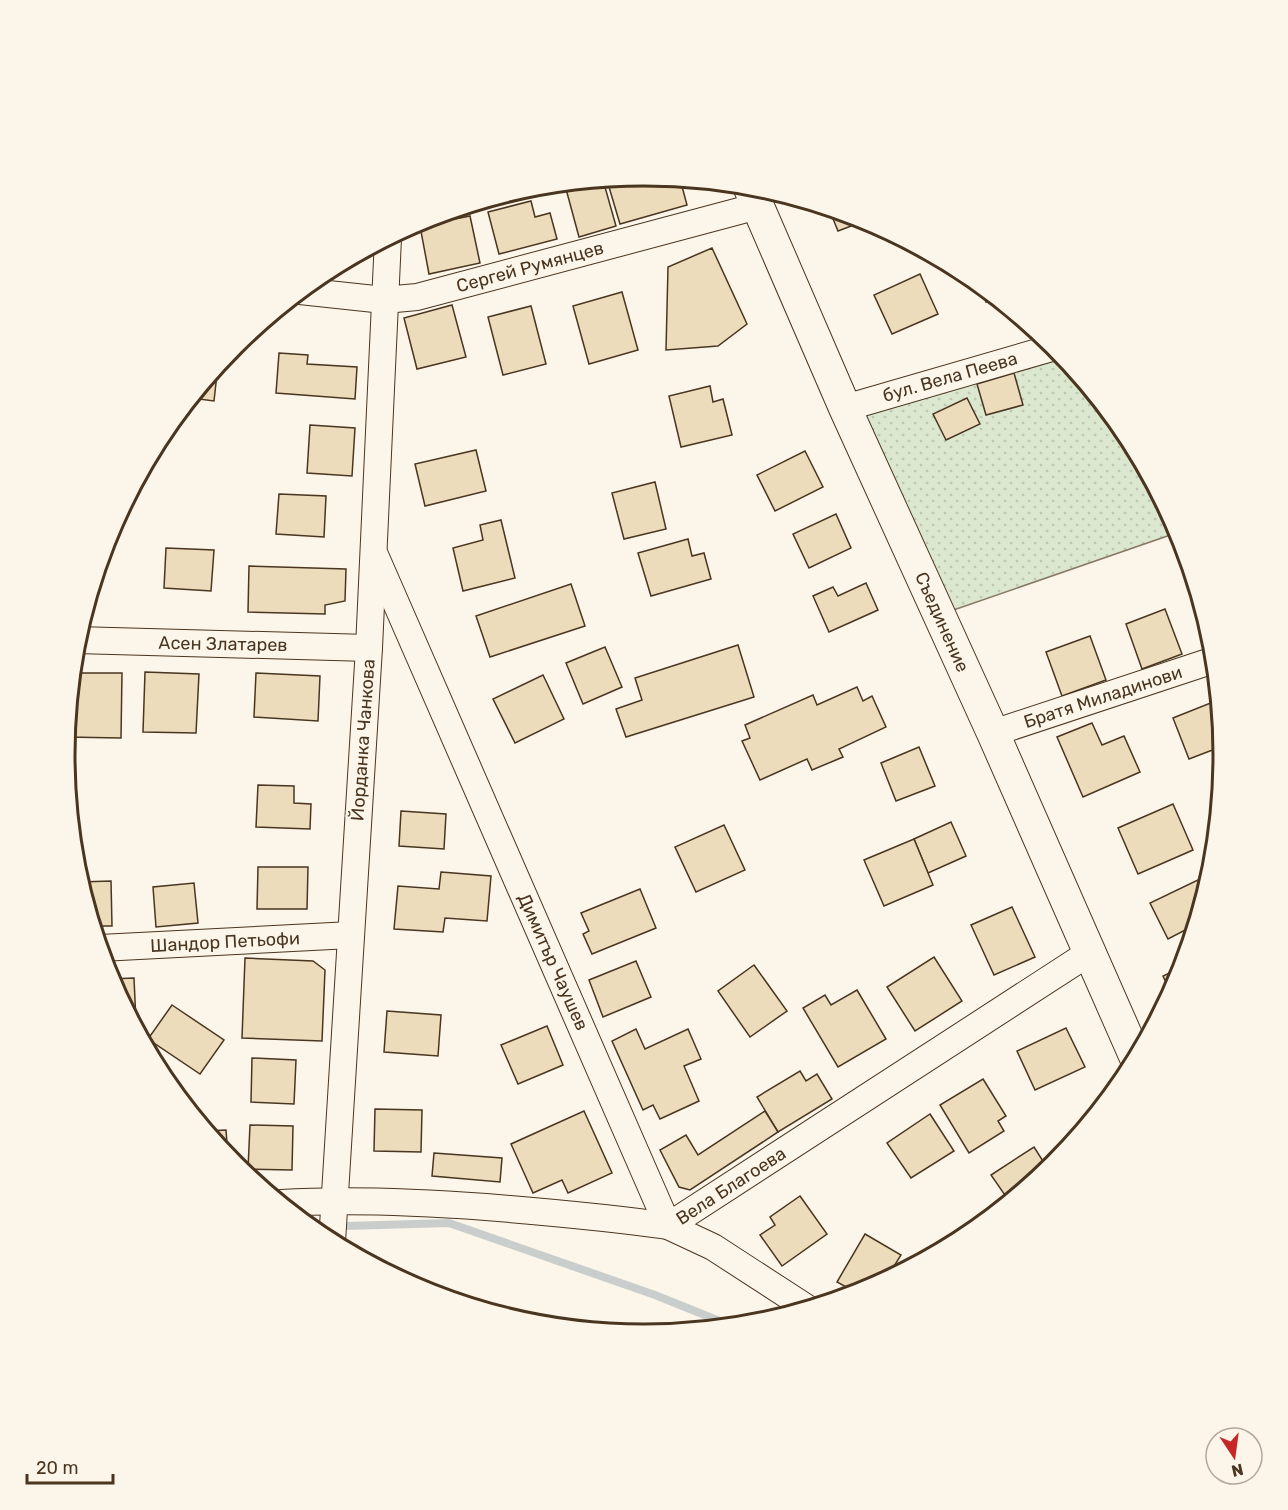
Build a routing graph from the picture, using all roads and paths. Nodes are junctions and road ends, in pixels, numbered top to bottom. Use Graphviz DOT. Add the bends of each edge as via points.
graph roads {
  1 [pos="752,196"];
  2 [pos="753,196"];
  3 [pos="387,247"];
  4 [pos="314,292"];
  5 [pos="384,300"];
  6 [pos="1043,350"];
  7 [pos="845,408"];
  8 [pos="373,550"];
  9 [pos="87,640"];
  10 [pos="369,648"];
  11 [pos="1205,663"];
  12 [pos="993,733"];
  13 [pos="351,935"];
  14 [pos="109,948"];
  15 [pos="1089,953"];
  16 [pos="1132,1048"];
  17 [pos="304,1211"];
  18 [pos="333,1220"];
  19 [pos="668,1226"];
  20 [pos="799,1303"];
  1 -- 5 [label="street, Сергей Румянцев" via="417,297"];
  2 -- 7 [label="street, Съединение"];
  3 -- 5 [label="street, Йорданка Чанкова"];
  4 -- 5 [label="street, Сергей Румянцев"];
  5 -- 8 [label="street, Йорданка Чанкова"];
  6 -- 7 [label="street, бул. Вела Пеева"];
  7 -- 12 [label="street, Съединение"];
  8 -- 10 [label="street, Йорданка Чанкова"];
  8 -- 19 [label="street, Димитър Чаушев"];
  9 -- 10 [label="street, Асен Златарев"];
  10 -- 13 [label="street, Йорданка Чанкова"];
  11 -- 12 [label="street, Братя Миладинови"];
  12 -- 15 [label="street, Съединение"];
  13 -- 14 [label="street, Шандор Петьофи"];
  13 -- 18 [label="street, Йорданка Чанкова"];
  15 -- 16 [label="street, Съединение"];
  15 -- 19 [label="street, Вела Благоева"];
  17 -- 18 [label="street, Вела Благоева"];
  18 -- 19 [label="street, Вела Благоева" via="400,1201 594,1215"];
  19 -- 20 [label="street" via="713,1247"];
}
